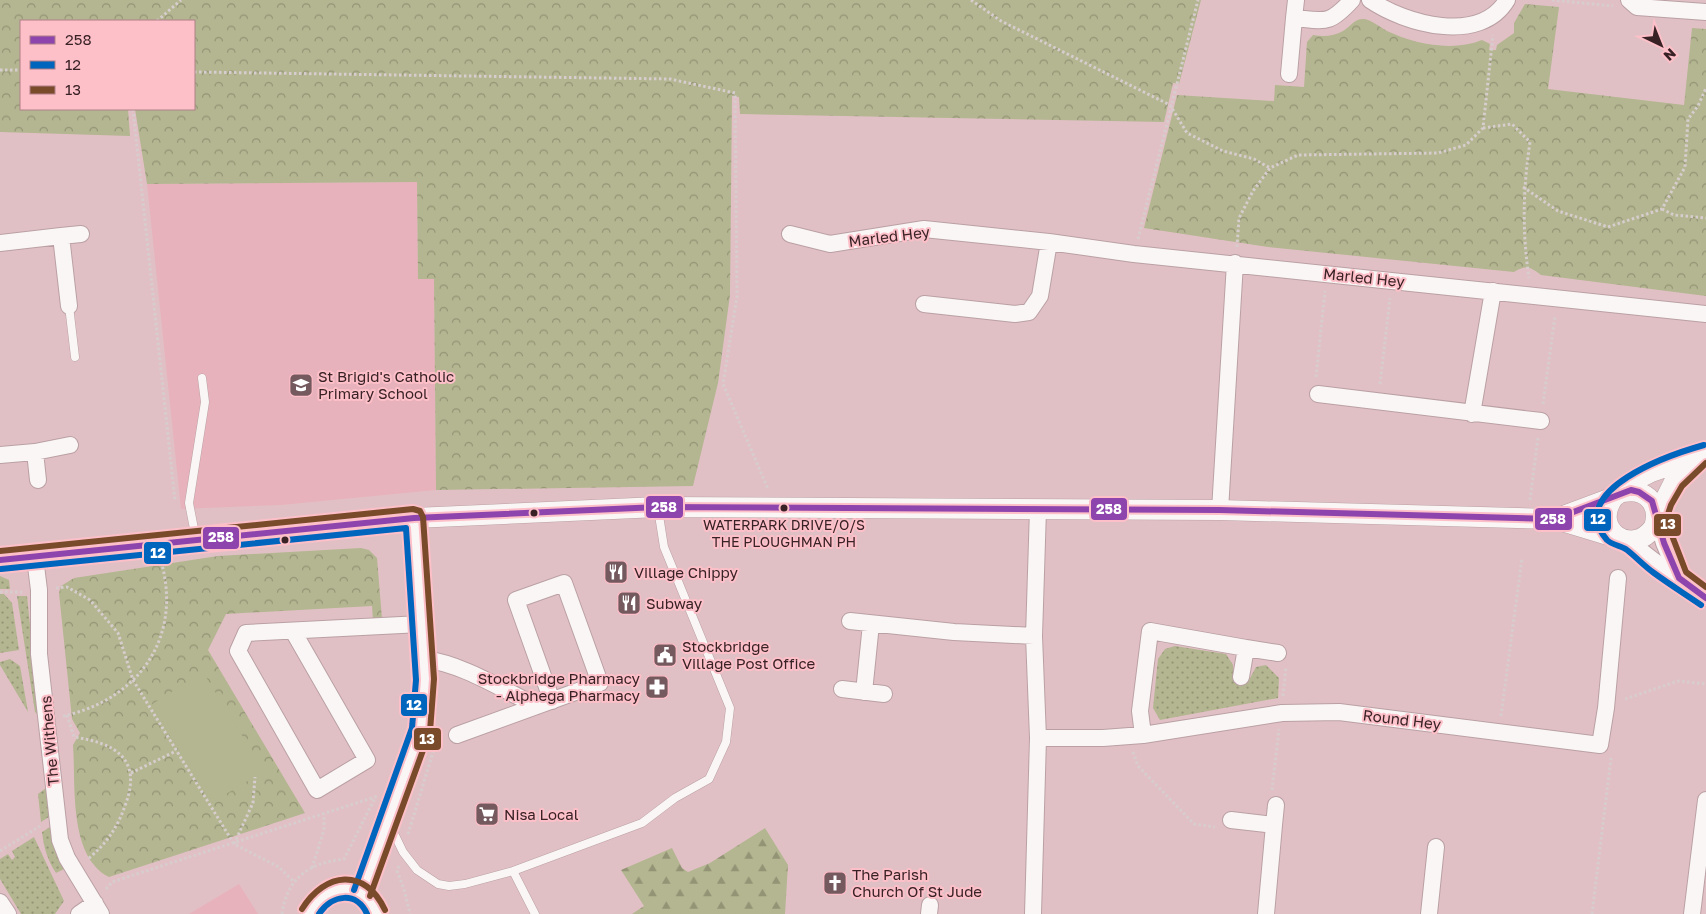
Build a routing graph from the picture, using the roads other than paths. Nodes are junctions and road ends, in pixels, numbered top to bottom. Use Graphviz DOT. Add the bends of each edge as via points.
graph roads {
  1 [pos="1296,0"];
  2 [pos="1352,0"];
  3 [pos="1370,0"];
  4 [pos="1507,0"];
  5 [pos="1629,0"];
  6 [pos="1706,12"];
  7 [pos="1294,18"];
  8 [pos="1289,74"];
  9 [pos="81,234"];
  10 [pos="790,234"];
  11 [pos="61,236"];
  12 [pos="1050,242"];
  13 [pos="0,244"];
  14 [pos="1235,263"];
  15 [pos="1493,291"];
  16 [pos="924,304"];
  17 [pos="69,306"];
  18 [pos="1706,314"];
  19 [pos="75,356"];
  20 [pos="202,378"];
  21 [pos="1318,394"];
  22 [pos="1472,414"];
  23 [pos="1540,421"];
  24 [pos="70,445"];
  25 [pos="34,452"];
  26 [pos="1704,453"];
  27 [pos="0,455"];
  28 [pos="38,480"];
  29 [pos="1619,494"];
  30 [pos="658,507"];
  31 [pos="1038,508"];
  32 [pos="1220,510"];
  33 [pos="414,518"];
  34 [pos="1657,518"];
  35 [pos="1555,519"];
  36 [pos="196,539"];
  37 [pos="1626,540"];
  38 [pos="35,558"];
  39 [pos="0,560"];
  40 [pos="1618,578"];
  41 [pos="1679,578"];
  42 [pos="1706,598"];
  43 [pos="850,621"];
  44 [pos="422,624"];
  45 [pos="871,624"];
  46 [pos="293,631"];
  47 [pos="1034,636"];
  48 [pos="1246,648"];
  49 [pos="1278,653"];
  50 [pos="424,659"];
  51 [pos="1241,677"];
  52 [pos="842,689"];
  53 [pos="864,692"];
  54 [pos="884,694"];
  55 [pos="544,703"];
  56 [pos="457,735"];
  57 [pos="1135,736"];
  58 [pos="1038,738"];
  59 [pos="1706,800"];
  60 [pos="1276,805"];
  61 [pos="1231,820"];
  62 [pos="389,822"];
  63 [pos="1274,825"];
  64 [pos="1436,847"];
  65 [pos="513,871"];
  66 [pos="362,893"];
  67 [pos="0,902"];
  68 [pos="98,909"];
  69 [pos="8,914"];
  70 [pos="79,914"];
  71 [pos="309,914"];
  72 [pos="377,914"];
  73 [pos="535,914"];
  74 [pos="1033,914"];
  75 [pos="1266,914"];
  76 [pos="1429,914"];
  77 [pos="1692,914"];
  1 -- 7 [label="street"];
  2 -- 7 [label="street" via="1327,21"];
  3 -- 4 [label="street" via="1402,16 1428,24 1457,26 1492,17"];
  5 -- 6 [label="street" via="1637,7"];
  7 -- 8 [label="street"];
  9 -- 11 [label="street"];
  10 -- 12 [label="street, Marled Hey" via="830,244 924,229"];
  11 -- 13 [label="street"];
  11 -- 17 [label="street"];
  12 -- 14 [label="street, Marled Hey"];
  12 -- 16 [label="street" via="1040,296 1029,312 1014,314"];
  14 -- 15 [label="street, Marled Hey"];
  14 -- 32 [label="street"];
  15 -- 18 [label="street, Marled Hey"];
  15 -- 22 [label="street"];
  17 -- 19 [label="lane"];
  20 -- 36 [label="lane" via="205,402 189,495"];
  21 -- 22 [label="street"];
  22 -- 23 [label="street"];
  24 -- 25 [label="street"];
  25 -- 27 [label="street"];
  25 -- 28 [label="street"];
  26 -- 29 [label="street" via="1651,472"];
  26 -- 34 [label="street" via="1674,482"];
  29 -- 34 [label="street" via="1639,492 1646,495 1656,508"];
  29 -- 35 [label="street"];
  29 -- 37 [label="street" via="1607,511 1607,520 1609,528"];
  30 -- 31 [label="street"];
  30 -- 33 [label="street"];
  30 -- 65 [label="lane" via="664,547 730,708 726,742 708,778 642,823"];
  31 -- 32 [label="street"];
  31 -- 47 [label="street"];
  32 -- 35 [label="street"];
  33 -- 36 [label="street"];
  33 -- 44 [label="street"];
  34 -- 37 [label="street" via="1650,533 1637,540"];
  34 -- 41 [label="street"];
  35 -- 37 [label="street"];
  36 -- 38 [label="street"];
  37 -- 41 [label="street"];
  38 -- 39 [label="street"];
  38 -- 68 [label="street, The Withens" via="39,590 39,654 60,840"];
  40 -- 57 [label="street, Round Hey" via="1600,745 1339,712 1282,713"];
  41 -- 42 [label="street"];
  43 -- 45 [label="street"];
  44 -- 46 [label="street"];
  44 -- 50 [label="street"];
  45 -- 47 [label="street"];
  45 -- 53 [label="street"];
  46 -- 46 [label="street" via="367,760 317,790 238,651 246,633"];
  47 -- 58 [label="street"];
  48 -- 49 [label="street"];
  48 -- 51 [label="street"];
  48 -- 57 [label="street" via="1150,631"];
  50 -- 55 [label="street" via="461,669"];
  50 -- 62 [label="street" via="421,730"];
  52 -- 53 [label="street"];
  53 -- 54 [label="street"];
  55 -- 55 [label="street" via="516,600 564,582 600,683"];
  55 -- 56 [label="street"];
  57 -- 58 [label="street, Round Hey"];
  58 -- 74 [label="street"];
  59 -- 77 [label="street"];
  60 -- 63 [label="street"];
  61 -- 63 [label="street"];
  62 -- 65 [label="lane" via="409,862 430,879 449,886"];
  62 -- 66 [label="street"];
  63 -- 75 [label="street"];
  64 -- 76 [label="street"];
  65 -- 73 [label="lane"];
  66 -- 71 [label="street" via="346,888 329,890 315,901"];
  66 -- 72 [label="street" via="374,905"];
  67 -- 69 [label="street"];
  68 -- 70 [label="street"];
}
